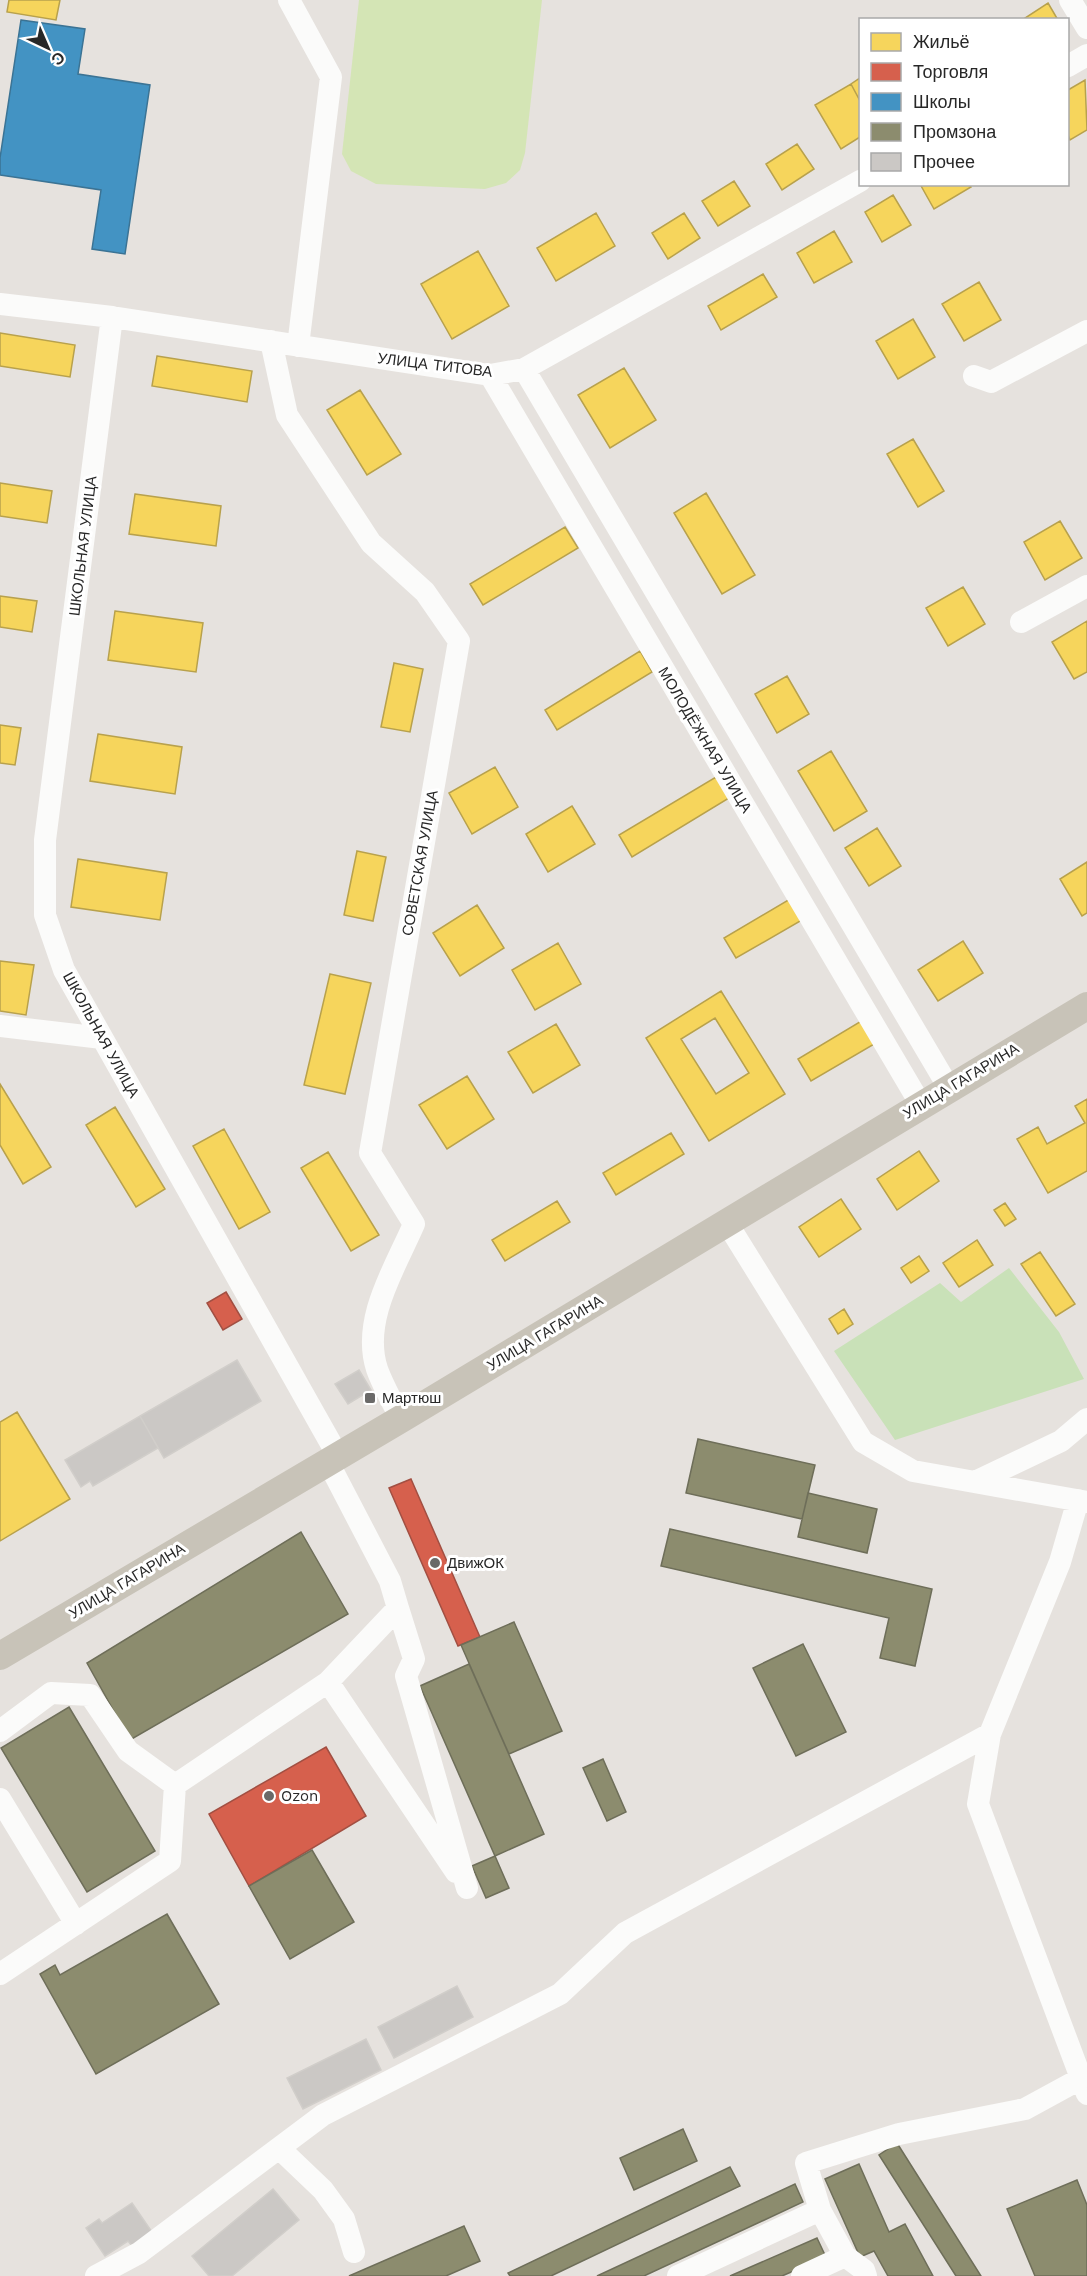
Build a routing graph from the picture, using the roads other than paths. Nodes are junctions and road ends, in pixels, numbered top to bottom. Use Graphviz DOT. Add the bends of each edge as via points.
graph roads {
  1 [pos="289,0"];
  2 [pos="1070,0"];
  3 [pos="1087,28"];
  4 [pos="1087,55"];
  5 [pos="1069,65"];
  6 [pos="859,182"];
  7 [pos="0,304"];
  8 [pos="112,317"];
  9 [pos="1087,331"];
  10 [pos="271,341"];
  11 [pos="298,346"];
  12 [pos="524,369"];
  13 [pos="490,375"];
  14 [pos="975,376"];
  15 [pos="1087,586"];
  16 [pos="1022,622"];
  17 [pos="1087,1006"];
  18 [pos="0,1026"];
  19 [pos="102,1038"];
  20 [pos="949,1088"];
  21 [pos="921,1105"];
  22 [pos="727,1223"];
  23 [pos="401,1419"];
  24 [pos="1087,1419"];
  25 [pos="333,1459"];
  26 [pos="975,1482"];
  27 [pos="1083,1501"];
  28 [pos="398,1608"];
  29 [pos="0,1656"];
  30 [pos="328,1682"];
  31 [pos="0,1731"];
  32 [pos="990,1734"];
  33 [pos="175,1785"];
  34 [pos="0,1799"];
  35 [pos="76,1924"];
  36 [pos="0,1974"];
  37 [pos="1085,2086"];
  38 [pos="279,2148"];
  39 [pos="820,2210"];
  40 [pos="354,2252"];
  41 [pos="845,2256"];
  42 [pos="96,2276"];
  43 [pos="678,2276"];
  44 [pos="802,2276"];
  45 [pos="866,2276"];
  1 -- 11 [label="street" via="331,77"];
  2 -- 3 [label="street"];
  4 -- 5 [label="street"];
  6 -- 12 [label="street, УЛИЦА ТИТОВА"];
  7 -- 8 [label="street, УЛИЦА ТИТОВА"];
  8 -- 10 [label="street, УЛИЦА ТИТОВА"];
  8 -- 19 [label="street, ШКОЛЬНАЯ УЛИЦА" via="45,840 45,915 64,970"];
  9 -- 14 [label="street" via="991,382"];
  10 -- 11 [label="street, УЛИЦА ТИТОВА"];
  10 -- 23 [label="street, СОВЕТСКАЯ УЛИЦА" via="287,415 371,543 425,592 459,641 369,1153 414,1224 373,1320 378,1370"];
  11 -- 13 [label="street, УЛИЦА ТИТОВА"];
  12 -- 13 [label="street, УЛИЦА ТИТОВА"];
  12 -- 20 [label="street"];
  13 -- 21 [label="street, МОЛОДЁЖНАЯ УЛИЦА"];
  15 -- 16 [label="street"];
  17 -- 20 [label="main road, УЛИЦА ГАГАРИНА"];
  18 -- 19 [label="street"];
  19 -- 25 [label="street, ШКОЛЬНАЯ УЛИЦА"];
  20 -- 21 [label="main road, УЛИЦА ГАГАРИНА"];
  21 -- 22 [label="main road, УЛИЦА ГАГАРИНА"];
  22 -- 23 [label="main road, УЛИЦА ГАГАРИНА"];
  22 -- 26 [label="street" via="863,1442 913,1471"];
  23 -- 25 [label="main road, УЛИЦА ГАГАРИНА"];
  24 -- 26 [label="street" via="1061,1441"];
  25 -- 28 [label="street, ШКОЛЬНАЯ УЛИЦА" via="390,1581"];
  25 -- 29 [label="main road, УЛИЦА ГАГАРИНА"];
  26 -- 27 [label="street"];
  27 -- 32 [label="street"];
  28 -- 30 [label="street"];
  28 -- 30 [label="street, ШКОЛЬНАЯ УЛИЦА" via="414,1659 406,1676 467,1888"];
  30 -- 33 [label="street"];
  31 -- 33 [label="street" via="51,1693 90,1695 128,1751"];
  32 -- 37 [label="street" via="978,1804"];
  32 -- 38 [label="street" via="625,1933 560,1994 323,2115"];
  33 -- 35 [label="street" via="170,1861"];
  34 -- 35 [label="street"];
  35 -- 36 [label="street"];
  37 -- 39 [label="street" via="1025,2109 899,2134 806,2163"];
  38 -- 40 [label="street" via="323,2190 344,2220"];
  38 -- 42 [label="street" via="139,2253"];
  39 -- 41 [label="street"];
  39 -- 43 [label="street"];
  41 -- 44 [label="street"];
  41 -- 45 [label="street"];
}
